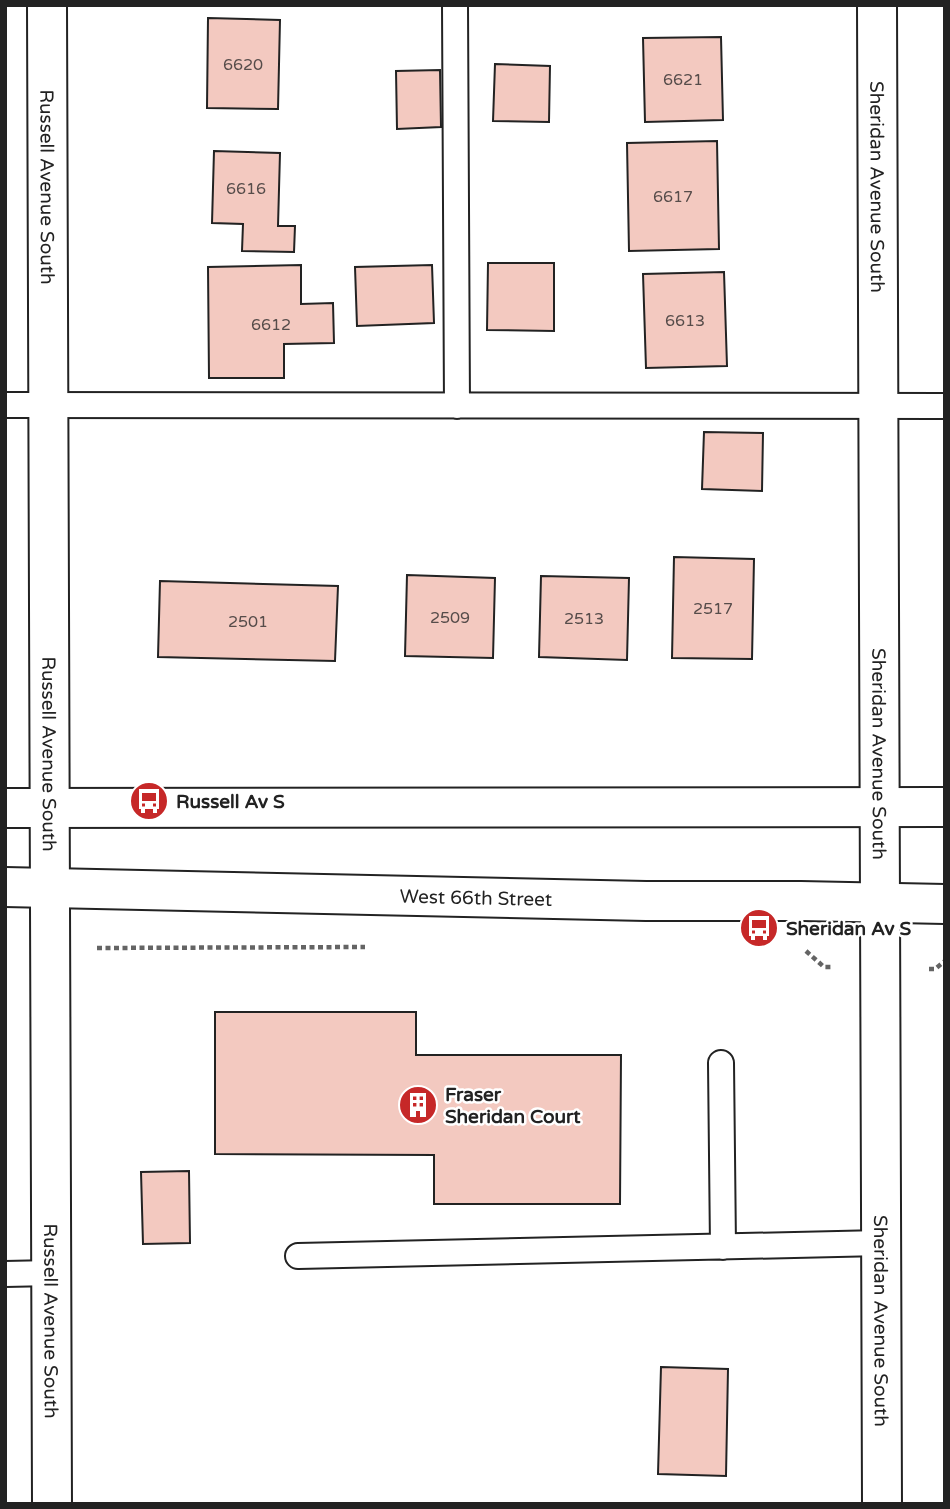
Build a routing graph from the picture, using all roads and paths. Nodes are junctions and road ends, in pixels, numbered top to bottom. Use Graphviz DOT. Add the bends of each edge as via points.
graph roads {
  1 [pos="47,5"];
  2 [pos="455,5"];
  3 [pos="877,5"];
  4 [pos="5,405"];
  5 [pos="49,405"];
  6 [pos="457,406"];
  7 [pos="945,406"];
  8 [pos="878,407"];
  9 [pos="880,807"];
  10 [pos="945,807"];
  11 [pos="5,808"];
  12 [pos="50,808"];
  13 [pos="51,886"];
  14 [pos="5,887"];
  15 [pos="880,904"];
  16 [pos="945,904"];
  17 [pos="800,946"];
  18 [pos="370,947"];
  19 [pos="51,948"];
  20 [pos="945,961"];
  21 [pos="880,967"];
  22 [pos="721,1063"];
  23 [pos="881,1243"];
  24 [pos="723,1247"];
  25 [pos="298,1256"];
  26 [pos="52,1273"];
  27 [pos="5,1274"];
  28 [pos="52,1504"];
  29 [pos="882,1504"];
  1 -- 5 [label="street, Russell Avenue South"];
  2 -- 6 [label="lane"];
  3 -- 8 [label="street, Sheridan Avenue South"];
  4 -- 5 [label="lane"];
  5 -- 6 [label="lane"];
  5 -- 12 [label="street, Russell Avenue South"];
  6 -- 8 [label="lane"];
  7 -- 8 [label="lane"];
  8 -- 9 [label="street, Sheridan Avenue South"];
  9 -- 10 [label="street"];
  9 -- 12 [label="street"];
  9 -- 15 [label="street, Sheridan Avenue South"];
  11 -- 12 [label="street"];
  12 -- 13 [label="street, Russell Avenue South"];
  13 -- 14 [label="street, West 66th Street"];
  13 -- 15 [label="street, West 66th Street"];
  13 -- 19 [label="street, Russell Avenue South"];
  15 -- 16 [label="street, West 66th Street"];
  15 -- 21 [label="street, Sheridan Avenue South"];
  17 -- 21 [label="path" via="824,967"];
  18 -- 19 [label="path"];
  19 -- 26 [label="street, Russell Avenue South"];
  20 -- 21 [label="path" via="935,969"];
  21 -- 23 [label="street, Sheridan Avenue South"];
  22 -- 24 [label="lane"];
  23 -- 24 [label="lane"];
  23 -- 29 [label="street, Sheridan Avenue South"];
  24 -- 25 [label="lane"];
  26 -- 27 [label="lane"];
  26 -- 28 [label="street, Russell Avenue South"];
}
